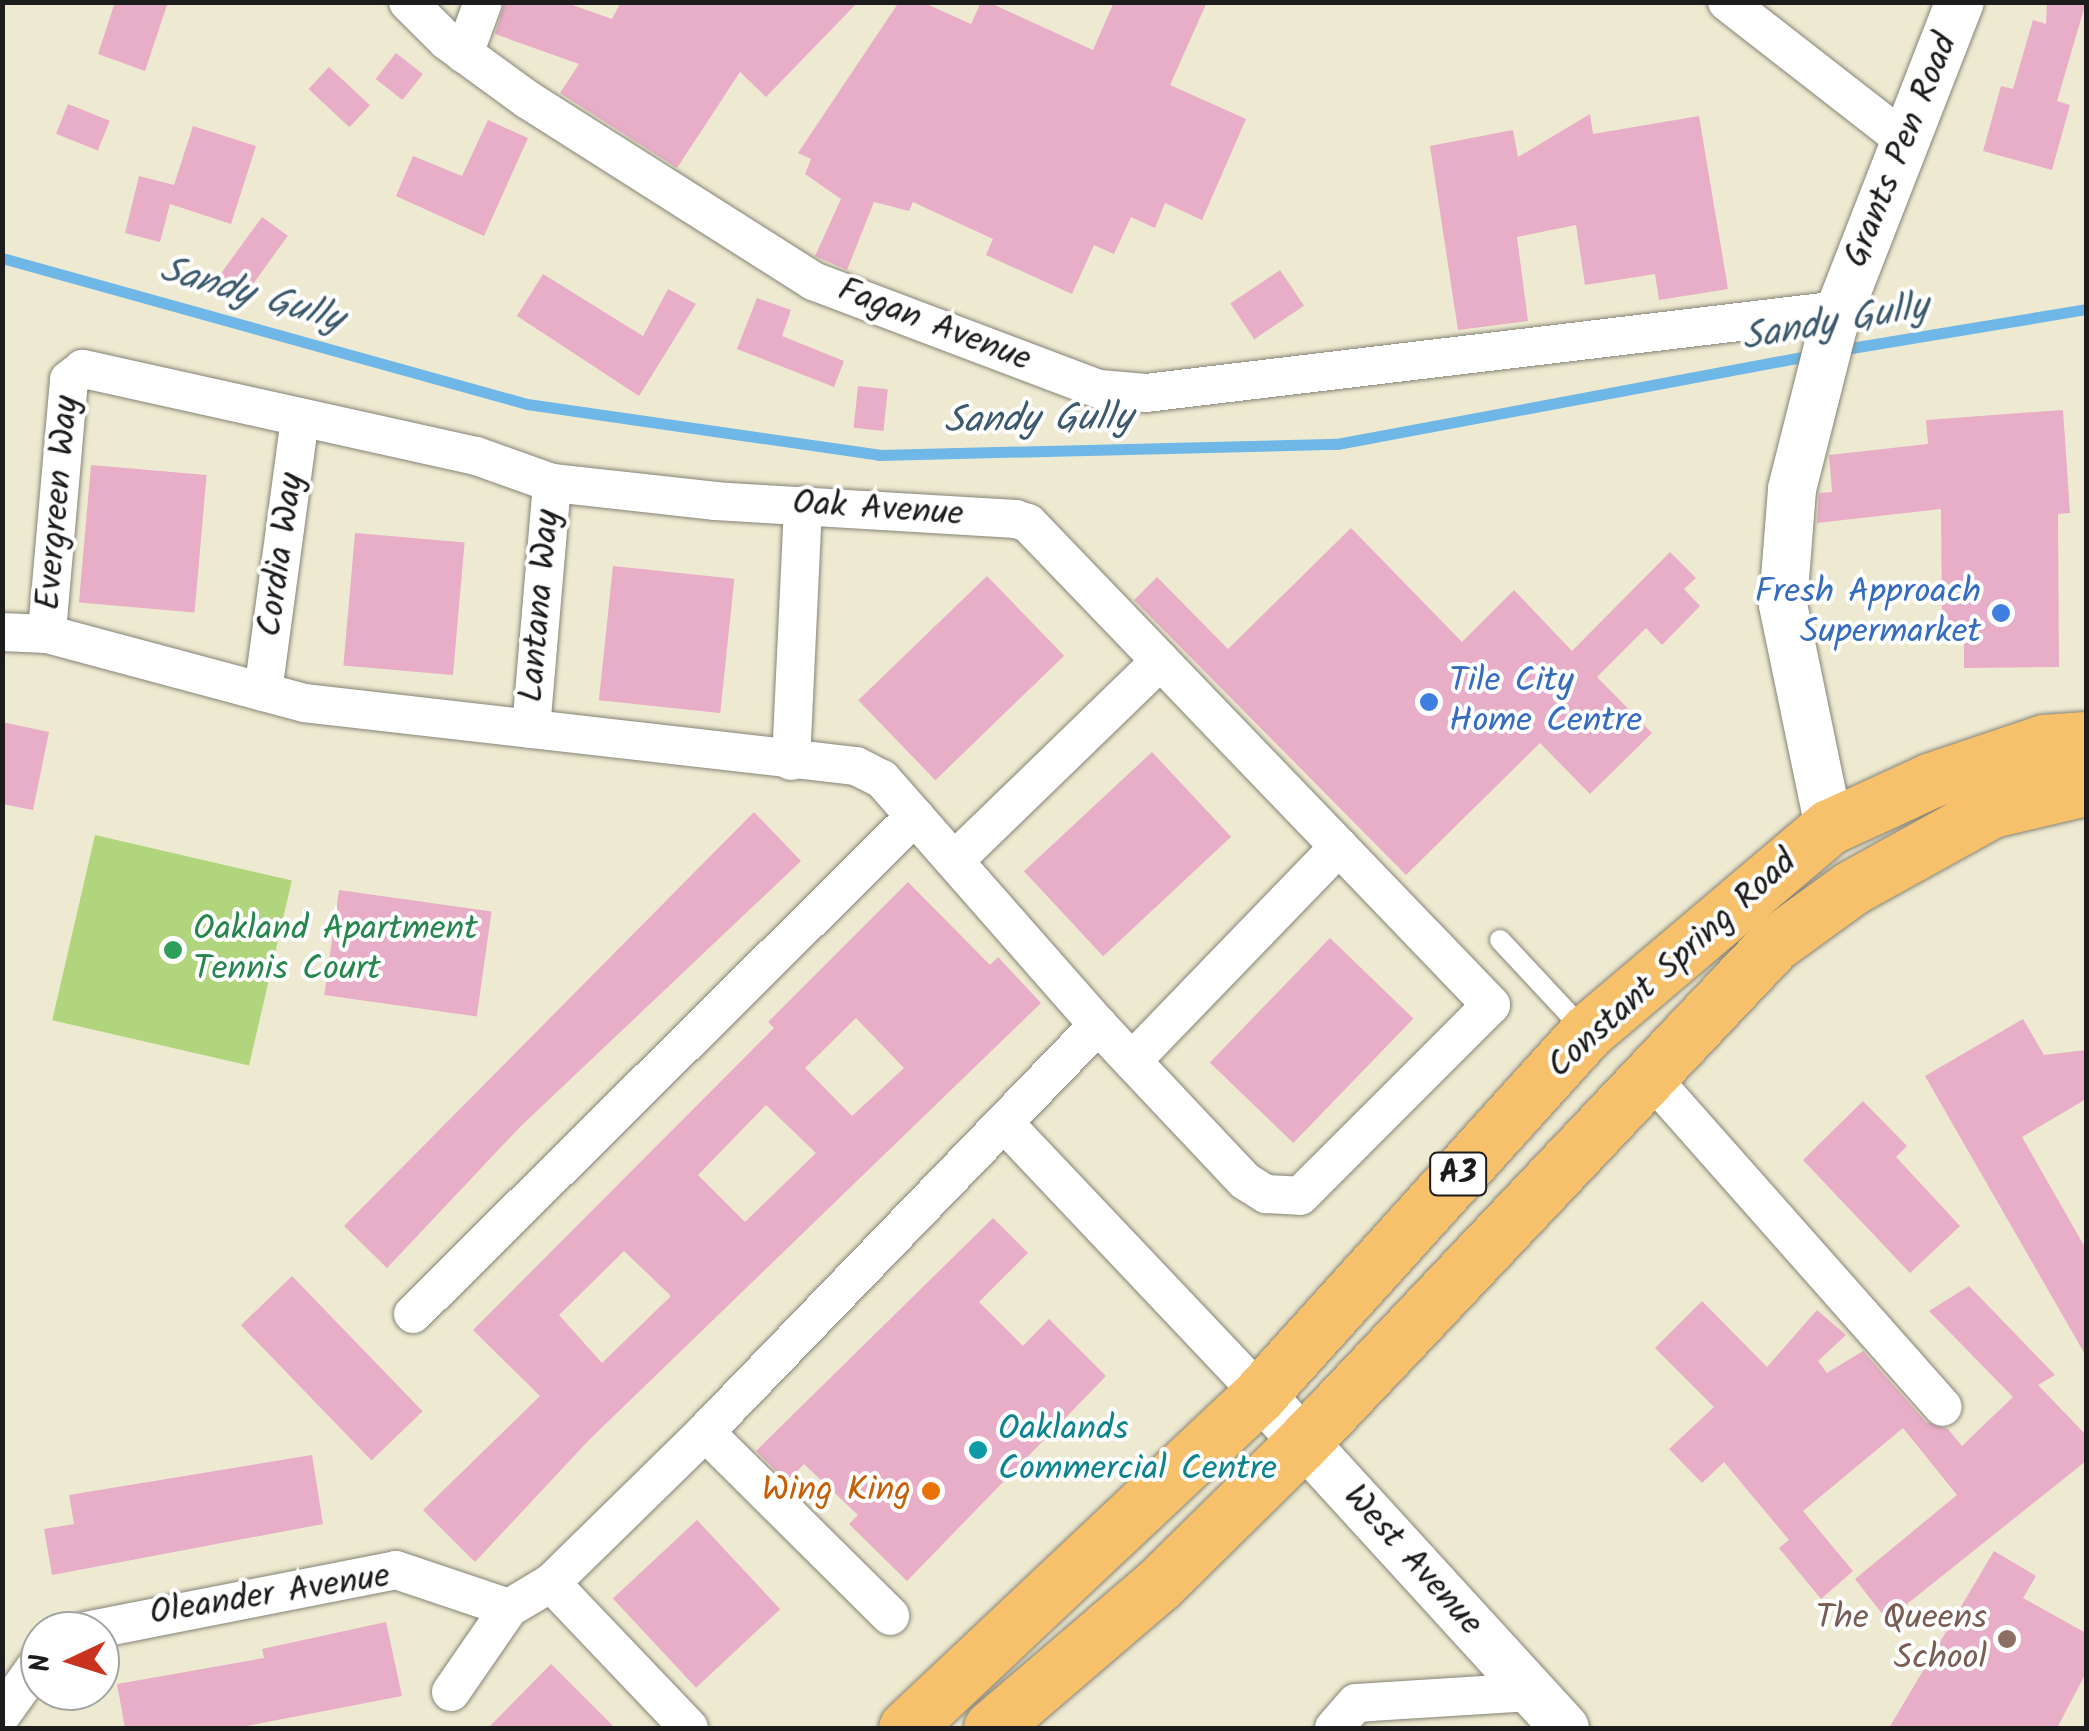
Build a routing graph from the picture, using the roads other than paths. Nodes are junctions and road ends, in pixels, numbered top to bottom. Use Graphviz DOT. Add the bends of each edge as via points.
graph roads {
  1 [pos="408,2"];
  2 [pos="484,2"];
  3 [pos="1727,2"];
  4 [pos="1960,2"];
  5 [pos="464,54"];
  6 [pos="1904,140"];
  7 [pos="1836,318"];
  8 [pos="73,372"];
  9 [pos="300,418"];
  10 [pos="552,483"];
  11 [pos="803,505"];
  12 [pos="2,632"];
  13 [pos="47,634"];
  14 [pos="1160,661"];
  15 [pos="264,692"];
  16 [pos="531,729"];
  17 [pos="2086,740"];
  18 [pos="791,761"];
  19 [pos="2086,788"];
  20 [pos="915,816"];
  21 [pos="1829,827"];
  22 [pos="1339,847"];
  23 [pos="955,860"];
  24 [pos="1500,940"];
  25 [pos="1098,1025"];
  26 [pos="1586,1032"];
  27 [pos="1132,1061"];
  28 [pos="1649,1075"];
  29 [pos="1006,1126"];
  30 [pos="413,1314"];
  31 [pos="1260,1394"];
  32 [pos="1944,1407"];
  33 [pos="705,1432"];
  34 [pos="1303,1442"];
  35 [pos="551,1582"];
  36 [pos="509,1608"];
  37 [pos="890,1616"];
  38 [pos="120,1624"];
  39 [pos="20,1689"];
  40 [pos="451,1692"];
  41 [pos="1531,1692"];
  42 [pos="2,1714"];
  43 [pos="689,1728"];
  44 [pos="906,1728"];
  45 [pos="991,1728"];
  46 [pos="1334,1728"];
  47 [pos="1565,1728"];
  1 -- 5 [label="street, Fagan Avenue"];
  2 -- 5 [label="street"];
  3 -- 6 [label="street"];
  4 -- 6 [label="street, Grants Pen Road"];
  5 -- 7 [label="street, Fagan Avenue" via="814,281 1099,389 1146,393"];
  6 -- 7 [label="street, Grants Pen Road"];
  7 -- 21 [label="street, Grants Pen Road" via="1799,458 1783,604"];
  8 -- 9 [label="street, Oak Avenue"];
  8 -- 13 [label="street, Evergreen Way"];
  9 -- 10 [label="street, Oak Avenue" via="476,456"];
  9 -- 15 [label="street, Cordia Way"];
  10 -- 11 [label="street, Oak Avenue"];
  10 -- 16 [label="street, Lantana Way"];
  11 -- 14 [label="street, Oak Avenue" via="1028,524"];
  11 -- 18 [label="street"];
  12 -- 13 [label="street"];
  13 -- 15 [label="street"];
  14 -- 22 [label="street, Oak Avenue"];
  14 -- 23 [label="street"];
  15 -- 16 [label="street" via="304,703"];
  16 -- 18 [label="street"];
  17 -- 21 [label="main road, Constant Spring Road / A3" via="2044,742 1932,780"];
  18 -- 20 [label="street" via="856,766 882,779"];
  19 -- 28 [label="main road, Constant Spring Road / A3" via="1992,810 1851,888 1774,944"];
  20 -- 23 [label="street"];
  20 -- 30 [label="street"];
  21 -- 26 [label="main road, Constant Spring Road / A3"];
  22 -- 27 [label="street"];
  22 -- 27 [label="street, Oak Avenue" via="1491,1005 1300,1196 1266,1194 1245,1180"];
  23 -- 25 [label="street"];
  24 -- 26 [label="lane"];
  25 -- 27 [label="street"];
  25 -- 29 [label="street"];
  26 -- 31 [label="main road, Constant Spring Road / A3"];
  28 -- 32 [label="street"];
  28 -- 34 [label="main road, Constant Spring Road / A3"];
  29 -- 31 [label="street"];
  29 -- 33 [label="street"];
  31 -- 34 [label="street, West Avenue"];
  31 -- 44 [label="main road, Constant Spring Road / A3"];
  33 -- 35 [label="street"];
  33 -- 37 [label="street"];
  34 -- 41 [label="street, West Avenue"];
  34 -- 45 [label="main road, Constant Spring Road / A3" via="1160,1583"];
  35 -- 36 [label="street"];
  35 -- 43 [label="street"];
  36 -- 38 [label="street, Oleander Avenue" via="396,1570"];
  36 -- 40 [label="street"];
  39 -- 42 [label="street"];
  41 -- 46 [label="street" via="1356,1703"];
  41 -- 47 [label="street, West Avenue"];
}
